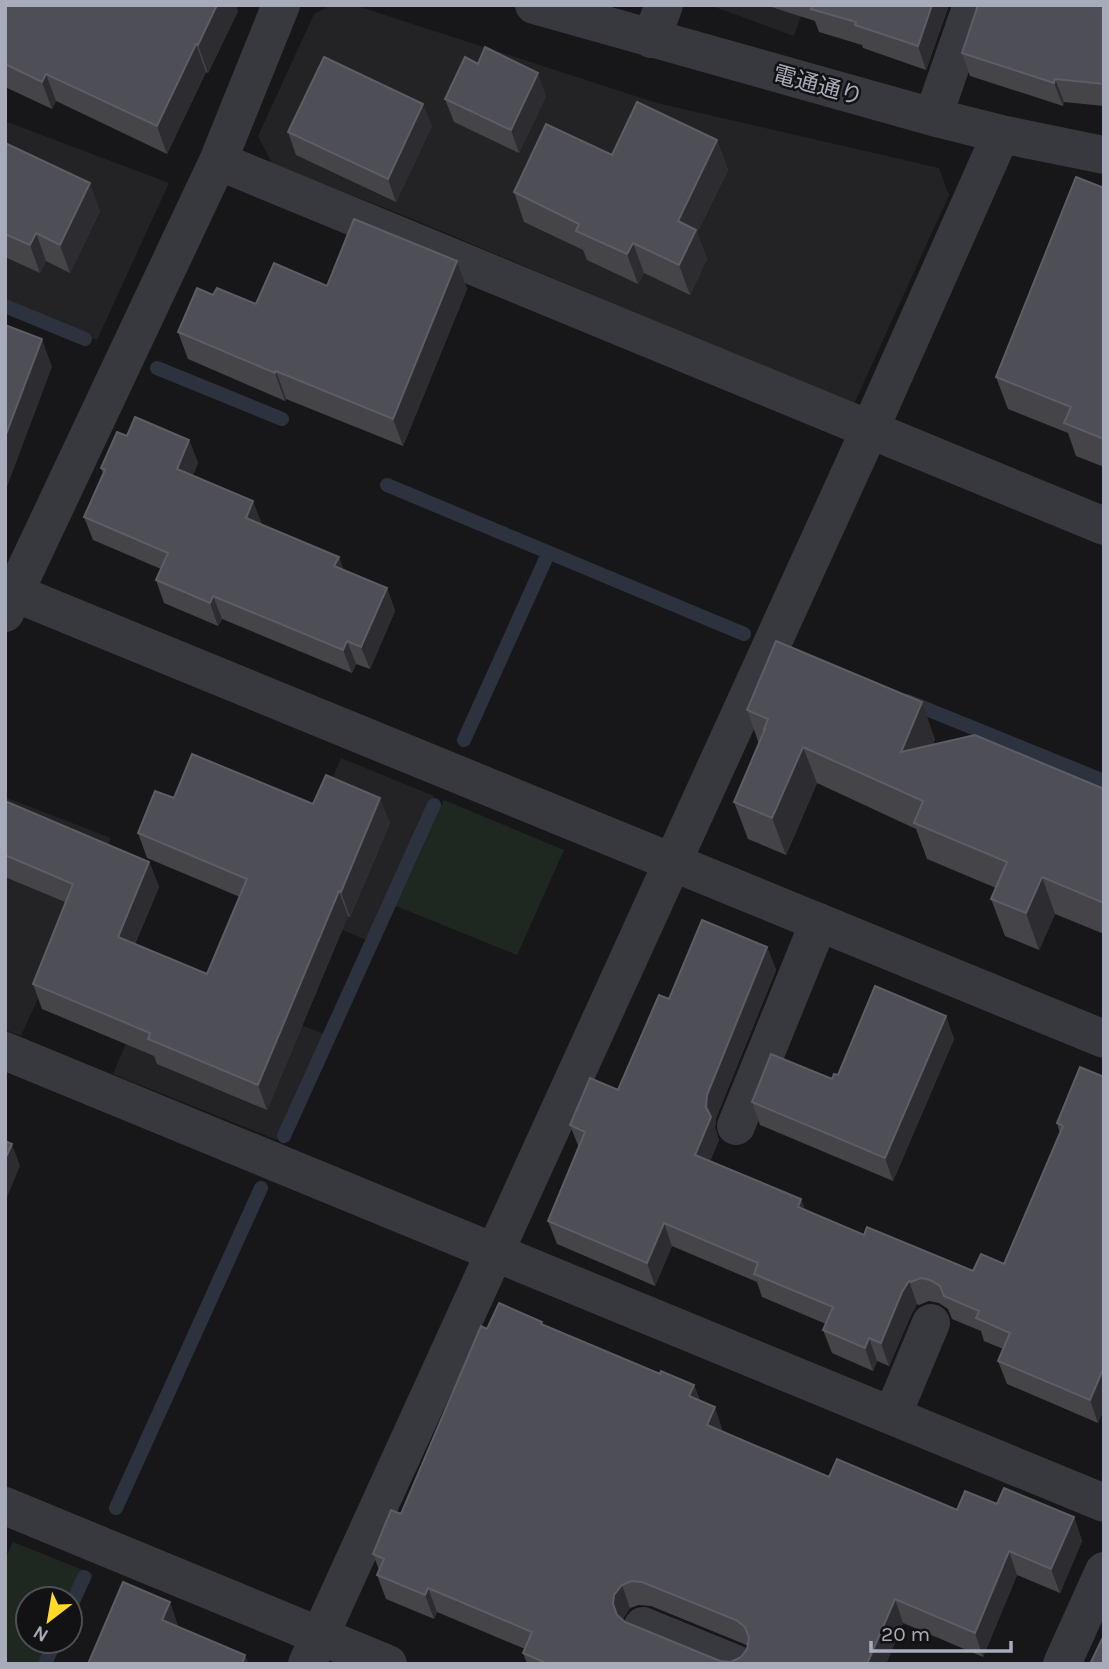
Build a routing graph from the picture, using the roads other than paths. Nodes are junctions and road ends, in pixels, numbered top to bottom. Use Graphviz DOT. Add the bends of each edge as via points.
graph roads {
  1 [pos="281,5"];
  2 [pos="534,5"];
  3 [pos="972,5"];
  4 [pos="658,22"];
  5 [pos="933,117"];
  6 [pos="1001,134"];
  7 [pos="1104,155"];
  8 [pos="218,161"];
  9 [pos="870,429"];
  10 [pos="1104,526"];
  11 [pos="8,598"];
  12 [pos="672,862"];
  13 [pos="819,922"];
  14 [pos="1104,1039"];
  15 [pos="5,1051"];
  16 [pos="736,1126"];
  17 [pos="495,1251"];
  18 [pos="931,1323"];
  19 [pos="892,1416"];
  20 [pos="1104,1503"];
  21 [pos="5,1506"];
  22 [pos="1104,1571"];
  23 [pos="1093,1621"];
  24 [pos="643,1626"];
  25 [pos="314,1650"];
  26 [pos="722,1661"];
  27 [pos="388,1664"];
  28 [pos="1062,1664"];
  1 -- 8 [label="street"];
  2 -- 4 [label="street, 電通通り"];
  3 -- 5 [label="street"];
  4 -- 5 [label="street, 電通通り"];
  5 -- 6 [label="street, 電通通り"];
  6 -- 7 [label="street, 電通通り"];
  6 -- 9 [label="street"];
  8 -- 9 [label="street"];
  8 -- 11 [label="street"];
  9 -- 10 [label="street"];
  9 -- 12 [label="street"];
  11 -- 12 [label="street"];
  12 -- 13 [label="street"];
  12 -- 17 [label="street"];
  13 -- 14 [label="street"];
  13 -- 16 [label="street"];
  15 -- 17 [label="street"];
  17 -- 19 [label="street"];
  17 -- 25 [label="street"];
  18 -- 19 [label="street"];
  19 -- 20 [label="street"];
  21 -- 25 [label="street"];
  22 -- 23 [label="street"];
  23 -- 28 [label="street"];
  24 -- 26 [label="street"];
  25 -- 27 [label="street"];
}
